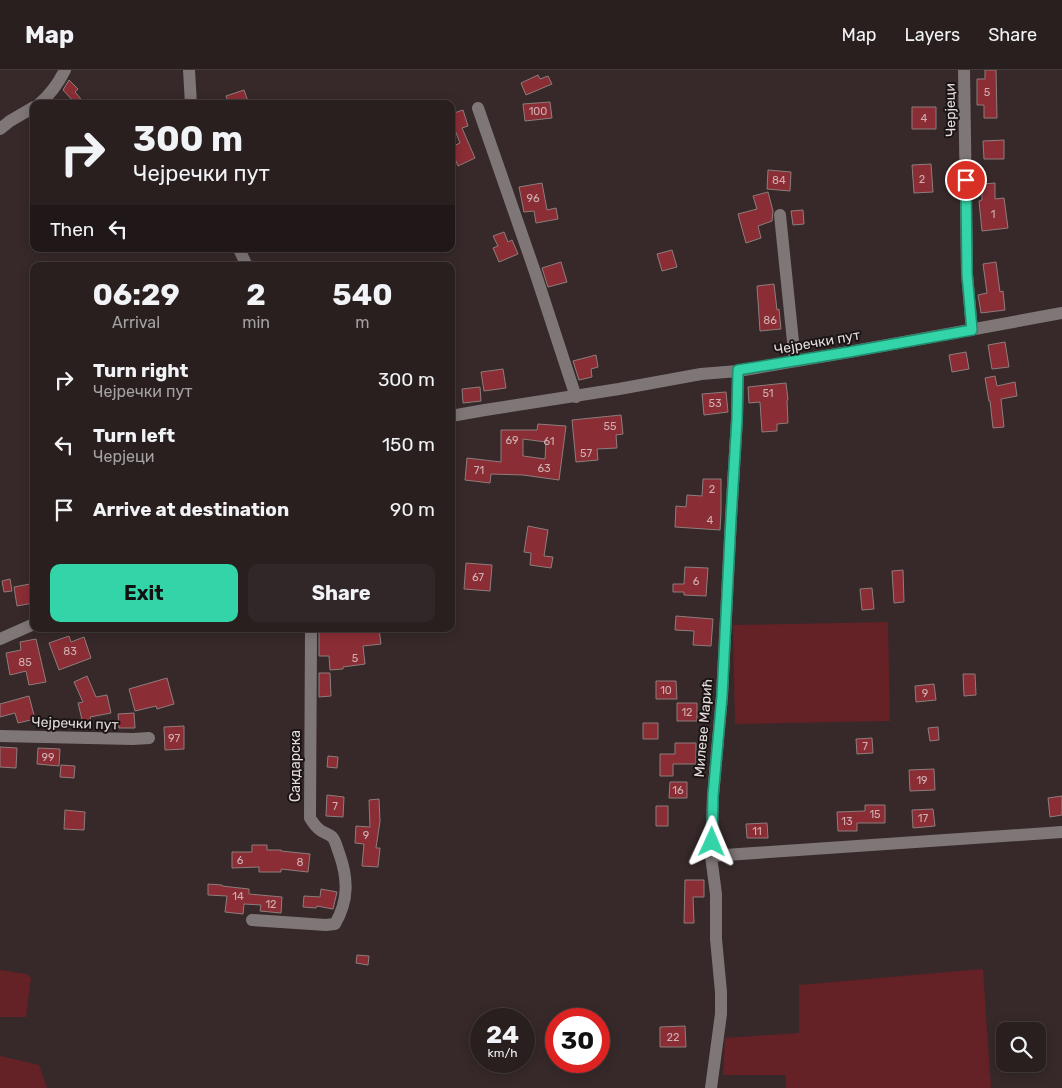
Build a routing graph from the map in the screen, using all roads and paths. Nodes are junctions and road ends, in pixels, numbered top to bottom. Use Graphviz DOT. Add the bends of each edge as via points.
graph roads {
  1 [pos="64,70"];
  2 [pos="189,70"];
  3 [pos="964,70"];
  4 [pos="43,100"];
  5 [pos="191,100"];
  6 [pos="478,108"];
  7 [pos="30,110"];
  8 [pos="0,129"];
  9 [pos="780,215"];
  10 [pos="1062,313"];
  11 [pos="972,330"];
  12 [pos="795,361"];
  13 [pos="738,370"];
  14 [pos="576,397"];
  15 [pos="455,415"];
  16 [pos="30,626"];
  17 [pos="311,632"];
  18 [pos="0,639"];
  19 [pos="0,736"];
  20 [pos="149,738"];
  21 [pos="1062,832"];
  22 [pos="711,856"];
  23 [pos="252,920"];
  24 [pos="711,1088"];
  1 -- 4 [label="street"];
  2 -- 5 [label="street"];
  3 -- 11 [label="street, Черјеци" via="967,274"];
  6 -- 14 [label="street"];
  7 -- 8 [label="street"];
  9 -- 12 [label="street"];
  10 -- 11 [label="street, Чејречки пут"];
  11 -- 12 [label="street, Чејречки пут"];
  12 -- 13 [label="street, Чејречки пут"];
  13 -- 14 [label="street, Чејречки пут"];
  13 -- 22 [label="street, Милеве Мaрић"];
  14 -- 15 [label="street, Чејречки пут"];
  16 -- 18 [label="street"];
  17 -- 23 [label="street, Сакдарска" via="310,818 335,842 344,867 345,896 335,924"];
  19 -- 20 [label="street, Чејречки пут"];
  21 -- 22 [label="street"];
  22 -- 24 [label="street, Милеве Мaрић" via="721,1002"];
}
